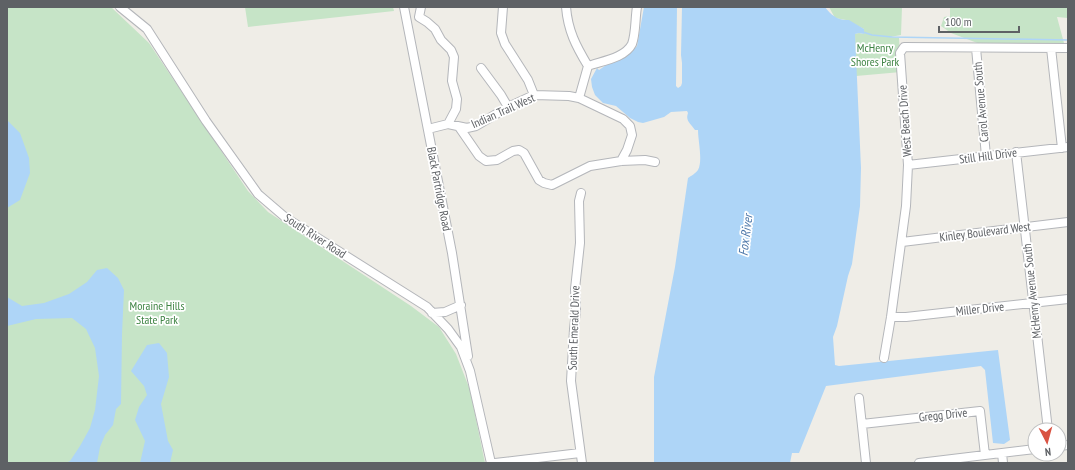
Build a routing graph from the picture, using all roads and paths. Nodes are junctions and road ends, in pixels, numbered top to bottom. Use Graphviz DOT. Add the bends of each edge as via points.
graph roads {
  1 [pos="120,7"];
  2 [pos="404,7"];
  3 [pos="421,7"];
  4 [pos="503,7"];
  5 [pos="566,7"];
  6 [pos="637,7"];
  7 [pos="419,17"];
  8 [pos="406,20"];
  9 [pos="976,48"];
  10 [pos="1051,48"];
  11 [pos="1068,48"];
  12 [pos="588,66"];
  13 [pos="481,68"];
  14 [pos="534,95"];
  15 [pos="579,98"];
  16 [pos="508,107"];
  17 [pos="448,124"];
  18 [pos="459,127"];
  19 [pos="428,129"];
  20 [pos="1065,148"];
  21 [pos="1016,152"];
  22 [pos="986,156"];
  23 [pos="621,161"];
  24 [pos="655,162"];
  25 [pos="908,165"];
  26 [pos="581,193"];
  27 [pos="1068,222"];
  28 [pos="1025,228"];
  29 [pos="902,242"];
  30 [pos="1068,299"];
  31 [pos="1033,303"];
  32 [pos="460,305"];
  33 [pos="432,313"];
  34 [pos="891,317"];
  35 [pos="884,358"];
  36 [pos="470,371"];
  37 [pos="859,398"];
  38 [pos="1047,422"];
  39 [pos="862,424"];
  40 [pos="1027,450"];
  41 [pos="580,453"];
  42 [pos="1002,453"];
  43 [pos="985,454"];
  44 [pos="491,463"];
  45 [pos="495,463"];
  46 [pos="582,463"];
  47 [pos="866,463"];
  48 [pos="919,463"];
  49 [pos="1003,463"];
  1 -- 33 [label="street, South River Road" via="147,30 206,121 258,194 286,218"];
  2 -- 8 [label="street, Black Partridge Road"];
  3 -- 7 [label="street"];
  4 -- 14 [label="street" via="501,33"];
  5 -- 12 [label="street" via="570,34"];
  6 -- 12 [label="street" via="632,44 628,50"];
  7 -- 8 [label="street"];
  7 -- 17 [label="street" via="435,29 454,57 452,81 457,99 456,109"];
  8 -- 19 [label="street, Black Partridge Road"];
  9 -- 10 [label="street, West Beach Drive"];
  9 -- 22 [label="street, Carol Avenue South"];
  9 -- 25 [label="street, West Beach Drive" via="904,47 901,50"];
  10 -- 11 [label="street, West Beach Drive"];
  10 -- 20 [label="street"];
  12 -- 15 [label="street"];
  13 -- 16 [label="street"];
  14 -- 15 [label="street, Indian Trail West"];
  14 -- 16 [label="street, Indian Trail West"];
  15 -- 23 [label="street, Indian Trail West" via="623,119 630,126 632,135"];
  16 -- 18 [label="street, Indian Trail West" via="476,126"];
  17 -- 18 [label="street, Indian Trail West"];
  17 -- 19 [label="street, Indian Trail West"];
  18 -- 23 [label="street" via="479,156 486,161 497,160 519,150 524,153 539,180 552,185 590,166"];
  19 -- 32 [label="street, Black Partridge Road"];
  20 -- 21 [label="street, Still Hill Drive"];
  21 -- 22 [label="street, Still Hill Drive"];
  21 -- 28 [label="street, McHenry Avenue South"];
  22 -- 25 [label="street, Still Hill Drive"];
  23 -- 24 [label="street"];
  25 -- 29 [label="street, West Beach Drive"];
  26 -- 41 [label="street, South Emerald Drive" via="572,381"];
  27 -- 28 [label="street, Kinley Boulevard West"];
  28 -- 29 [label="street, Kinley Boulevard West"];
  28 -- 31 [label="street, McHenry Avenue South"];
  29 -- 34 [label="street, West Beach Drive"];
  30 -- 31 [label="street, Miller Drive"];
  31 -- 34 [label="street, Miller Drive"];
  31 -- 38 [label="street, McHenry Avenue South"];
  32 -- 33 [label="street" via="445,312"];
  32 -- 36 [label="street, Black Partridge Road"];
  33 -- 36 [label="street, South River Road" via="461,347"];
  34 -- 35 [label="street, West Beach Drive"];
  36 -- 44 [label="street, South River Road"];
  37 -- 39 [label="street"];
  39 -- 43 [label="street, Gregg Drive" via="980,411"];
  39 -- 47 [label="street"];
  40 -- 42 [label="street"];
  41 -- 45 [label="street"];
  41 -- 46 [label="street, South Emerald Drive"];
  42 -- 43 [label="street"];
  42 -- 49 [label="street"];
  43 -- 48 [label="street"];
}
